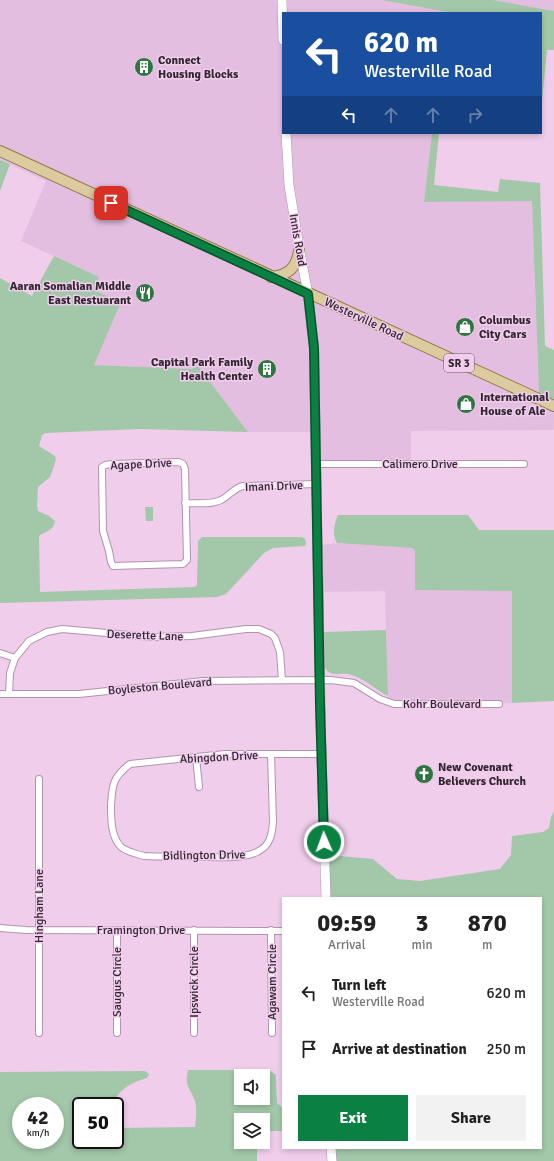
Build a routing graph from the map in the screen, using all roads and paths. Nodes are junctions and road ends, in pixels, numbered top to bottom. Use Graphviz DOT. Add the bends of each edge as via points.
graph roads {
  1 [pos="282,0"];
  2 [pos="282,12"];
  3 [pos="286,134"];
  4 [pos="0,151"];
  5 [pos="300,251"];
  6 [pos="271,277"];
  7 [pos="308,294"];
  8 [pos="554,406"];
  9 [pos="317,464"];
  10 [pos="524,464"];
  11 [pos="317,484"];
  12 [pos="185,503"];
  13 [pos="0,653"];
  14 [pos="15,658"];
  15 [pos="282,680"];
  16 [pos="319,681"];
  17 [pos="0,694"];
  18 [pos="8,694"];
  19 [pos="499,704"];
  20 [pos="272,754"];
  21 [pos="321,754"];
  22 [pos="196,757"];
  23 [pos="120,772"];
  24 [pos="39,779"];
  25 [pos="199,787"];
  26 [pos="326,897"];
  27 [pos="0,928"];
  28 [pos="40,930"];
  29 [pos="117,930"];
  30 [pos="194,930"];
  31 [pos="271,930"];
  32 [pos="282,930"];
  33 [pos="39,1033"];
  34 [pos="117,1033"];
  35 [pos="194,1033"];
  36 [pos="272,1033"];
  37 [pos="331,1149"];
  38 [pos="332,1161"];
  1 -- 2 [label="main road"];
  3 -- 5 [label="main road, Innis Road" via="289,185"];
  4 -- 6 [label="main road, Westerville Road / SR 3"];
  5 -- 6 [label="main road" via="298,261 287,274"];
  5 -- 7 [label="main road, Innis Road"];
  6 -- 7 [label="main road, Westerville Road / SR 3"];
  7 -- 8 [label="main road, Westerville Road / SR 3"];
  7 -- 9 [label="main road, Innis Road" via="314,348"];
  9 -- 10 [label="street, Calimero Drive"];
  9 -- 11 [label="main road, Innis Road"];
  11 -- 12 [label="street, Imani Drive" via="243,486 236,488 218,502"];
  11 -- 16 [label="main road, Innis Road"];
  12 -- 12 [label="street, Agape Drive" via="185,469 179,462 105,465 101,471 104,531 113,566 183,564 187,560"];
  13 -- 14 [label="street"];
  14 -- 15 [label="street, Deserette Lane" via="29,641 47,632 62,629 151,637 259,630 275,638 280,652"];
  14 -- 18 [label="street, Deserette Lane" via="10,673"];
  15 -- 16 [label="street, Boyleston Boulevard"];
  15 -- 18 [label="street, Boyleston Boulevard" via="203,681 79,694"];
  16 -- 19 [label="street, Kohr Boulevard" via="354,683 380,699 394,704"];
  16 -- 21 [label="main road, Innis Road"];
  17 -- 18 [label="street, Boyleston Boulevard"];
  20 -- 21 [label="street, Abingdon Drive"];
  20 -- 22 [label="street, Abingdon Drive"];
  20 -- 23 [label="street, Bidlington Drive" via="272,831 267,845 257,852 240,857 145,856 121,847 111,822 114,782"];
  21 -- 26 [label="main road, Innis Road"];
  22 -- 23 [label="street, Abingdon Drive" via="130,764"];
  22 -- 25 [label="street"];
  24 -- 28 [label="street, Hingham Lane"];
  27 -- 28 [label="street, Framington Drive"];
  28 -- 29 [label="street, Framington Drive"];
  28 -- 33 [label="street, Hingham Lane"];
  29 -- 30 [label="street, Framington Drive"];
  29 -- 34 [label="street, Saugus Circle"];
  30 -- 31 [label="street, Framington Drive"];
  30 -- 35 [label="street, Ipswick Circle"];
  31 -- 32 [label="street, Framington Drive"];
  31 -- 36 [label="street, Agawam Circle"];
  37 -- 38 [label="main road"];
}
